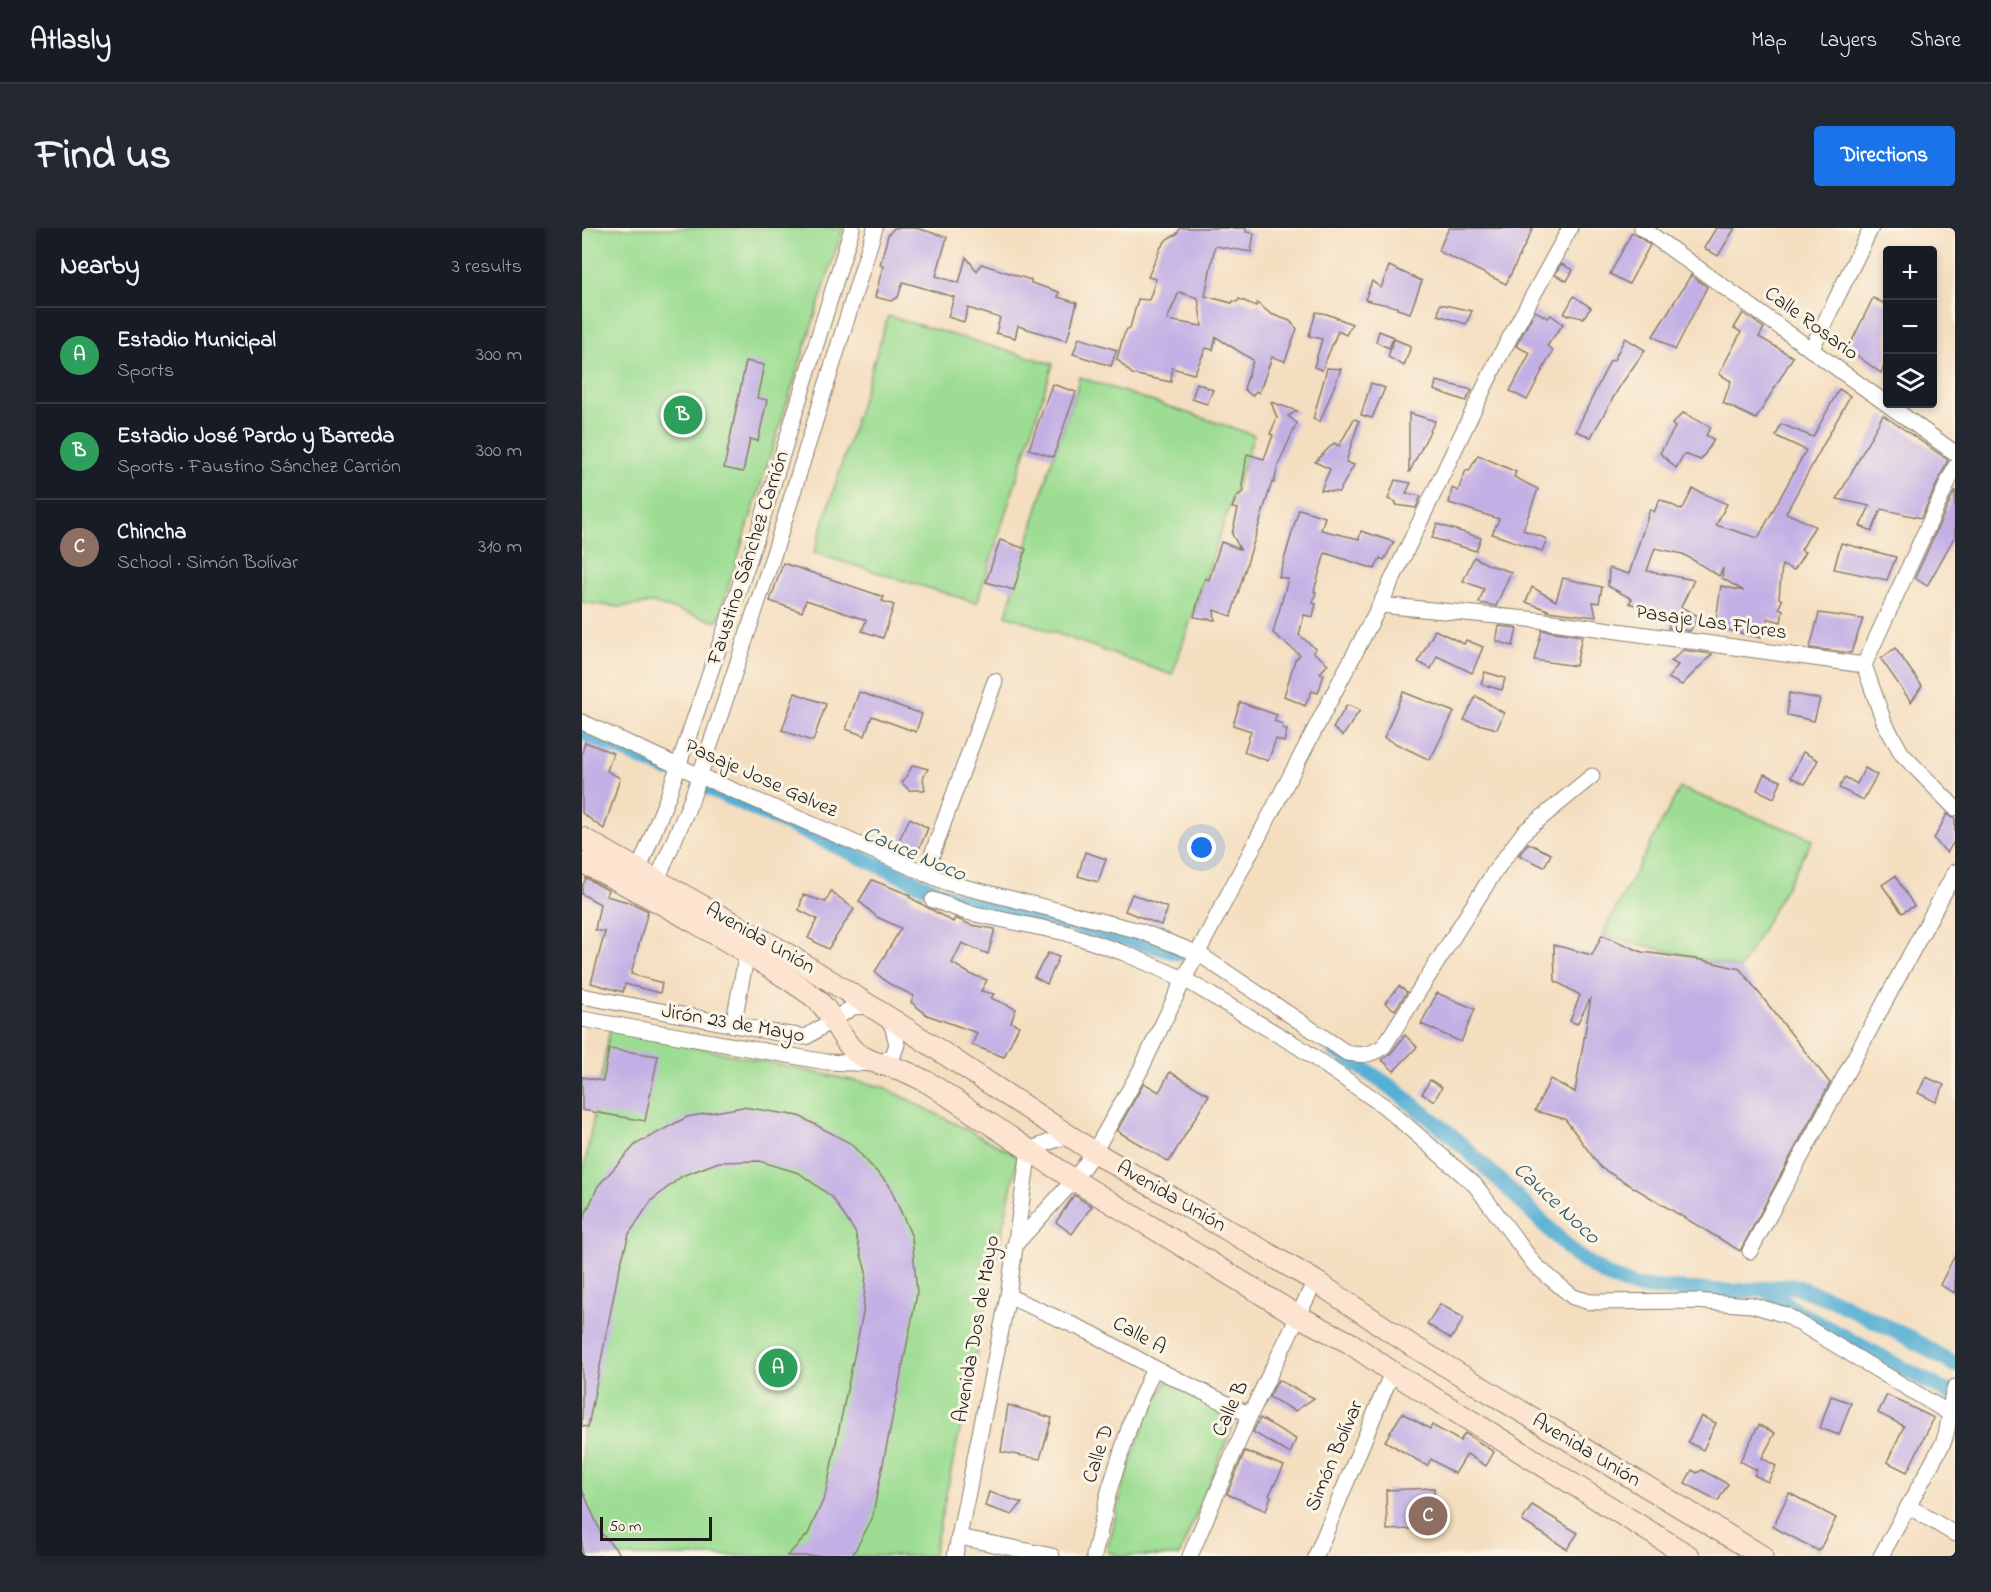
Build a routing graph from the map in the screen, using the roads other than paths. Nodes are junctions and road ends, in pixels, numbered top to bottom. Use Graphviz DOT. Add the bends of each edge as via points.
graph roads {
  1 [pos="852,228"];
  2 [pos="875,228"];
  3 [pos="1570,228"];
  4 [pos="1642,228"];
  5 [pos="1871,228"];
  6 [pos="828,307"];
  7 [pos="849,314"];
  8 [pos="1811,350"];
  9 [pos="1955,453"];
  10 [pos="1955,467"];
  11 [pos="757,536"];
  12 [pos="777,544"];
  13 [pos="1380,605"];
  14 [pos="1864,665"];
  15 [pos="995,681"];
  16 [pos="582,722"];
  17 [pos="677,766"];
  18 [pos="700,776"];
  19 [pos="1592,776"];
  20 [pos="1955,808"];
  21 [pos="582,838"];
  22 [pos="582,862"];
  23 [pos="1955,872"];
  24 [pos="925,873"];
  25 [pos="644,883"];
  26 [pos="933,900"];
  27 [pos="747,953"];
  28 [pos="1198,954"];
  29 [pos="1184,979"];
  30 [pos="582,996"];
  31 [pos="870,1006"];
  32 [pos="890,1018"];
  33 [pos="582,1019"];
  34 [pos="833,1020"];
  35 [pos="733,1025"];
  36 [pos="878,1064"];
  37 [pos="1068,1135"];
  38 [pos="1029,1150"];
  39 [pos="1094,1152"];
  40 [pos="1074,1180"];
  41 [pos="1014,1246"];
  42 [pos="1750,1251"];
  43 [pos="1315,1281"];
  44 [pos="1008,1296"];
  45 [pos="1298,1316"];
  46 [pos="1154,1368"];
  47 [pos="1392,1372"];
  48 [pos="1952,1399"];
  49 [pos="1250,1415"];
  50 [pos="1908,1506"];
  51 [pos="1955,1534"];
  52 [pos="959,1537"];
  53 [pos="955,1556"];
  54 [pos="1052,1556"];
  55 [pos="1094,1556"];
  56 [pos="1190,1556"];
  57 [pos="1316,1556"];
  58 [pos="1689,1556"];
  59 [pos="1762,1556"];
  60 [pos="1881,1556"];
  1 -- 6 [label="street, Faustino Sánchez Carrión"];
  2 -- 7 [label="street, Faustino Sánchez Carrión"];
  3 -- 13 [label="street" via="1497,362"];
  4 -- 8 [label="street, Calle Rosario"];
  5 -- 8 [label="street"];
  6 -- 7 [label="street"];
  6 -- 11 [label="street, Faustino Sánchez Carrión"];
  7 -- 12 [label="street, Faustino Sánchez Carrión"];
  8 -- 9 [label="street, Calle Rosario"];
  10 -- 14 [label="street"];
  11 -- 12 [label="street"];
  11 -- 17 [label="street, Faustino Sánchez Carrión"];
  12 -- 18 [label="street, Faustino Sánchez Carrión"];
  13 -- 14 [label="street, Pasaje Las Flores" via="1538,620"];
  13 -- 28 [label="street"];
  14 -- 20 [label="street" via="1884,722 1902,754"];
  15 -- 24 [label="street"];
  16 -- 17 [label="street, Pasaje Jose Galvez"];
  17 -- 18 [label="street, Pasaje Jose Galvez"];
  17 -- 25 [label="street, Faustino Sánchez Carrión"];
  18 -- 24 [label="street, Pasaje Jose Galvez"];
  18 -- 25 [label="street, Faustino Sánchez Carrión"];
  19 -- 28 [label="street, Pasaje Jose Galvez" via="1524,832 1383,1046 1372,1054 1347,1053"];
  21 -- 25 [label="main road, Avenida Unión"];
  22 -- 25 [label="main road, Avenida Unión"];
  23 -- 42 [label="street"];
  24 -- 28 [label="street, Pasaje Jose Galvez" via="948,884 1140,931"];
  25 -- 27 [label="main road, Avenida Unión"];
  25 -- 31 [label="main road, Avenida Unión" via="784,952"];
  26 -- 29 [label="street" via="966,912 1066,933"];
  27 -- 34 [label="main road, Avenida Unión" via="822,1002"];
  27 -- 35 [label="street"];
  28 -- 29 [label="street"];
  29 -- 39 [label="street" via="1140,1071"];
  29 -- 48 [label="street" via="1299,1047 1384,1106 1475,1185 1535,1264 1573,1297 1590,1302 1752,1305 1786,1316"];
  30 -- 35 [label="street, Jirón 23 de Mayo"];
  31 -- 32 [label="main road, Avenida Unión"];
  31 -- 34 [label="street" via="853,1007"];
  32 -- 36 [label="street" via="897,1044 893,1056"];
  32 -- 37 [label="main road, Avenida Unión"];
  33 -- 36 [label="street, Jirón 23 de Mayo" via="826,1062"];
  34 -- 35 [label="street, Jirón 23 de Mayo" via="806,1037"];
  34 -- 36 [label="main road, Avenida Unión" via="856,1053"];
  36 -- 38 [label="main road, Avenida Unión" via="929,1083"];
  37 -- 38 [label="street"];
  37 -- 39 [label="main road, Avenida Unión"];
  38 -- 40 [label="main road, Avenida Unión"];
  38 -- 41 [label="street, Avenida Dos de Mayo"];
  39 -- 40 [label="street"];
  39 -- 43 [label="main road, Avenida Unión"];
  40 -- 41 [label="street"];
  40 -- 45 [label="main road, Avenida Unión"];
  41 -- 44 [label="street, Avenida Dos de Mayo"];
  43 -- 45 [label="street, Calle B"];
  43 -- 59 [label="main road, Avenida Unión" via="1411,1345"];
  44 -- 46 [label="street, Calle A"];
  44 -- 52 [label="street, Avenida Dos de Mayo"];
  45 -- 47 [label="main road, Avenida Unión" via="1350,1343"];
  45 -- 49 [label="street, Calle B"];
  46 -- 49 [label="street, Calle A"];
  46 -- 55 [label="street, Calle D" via="1133,1416 1109,1491"];
  47 -- 57 [label="street, Simón Bolívar"];
  47 -- 58 [label="main road, Avenida Unión"];
  48 -- 50 [label="street" via="1943,1443"];
  49 -- 56 [label="street, Calle B"];
  50 -- 51 [label="street"];
  50 -- 60 [label="street"];
  52 -- 53 [label="street, Avenida Dos de Mayo"];
  52 -- 54 [label="street"];
}
